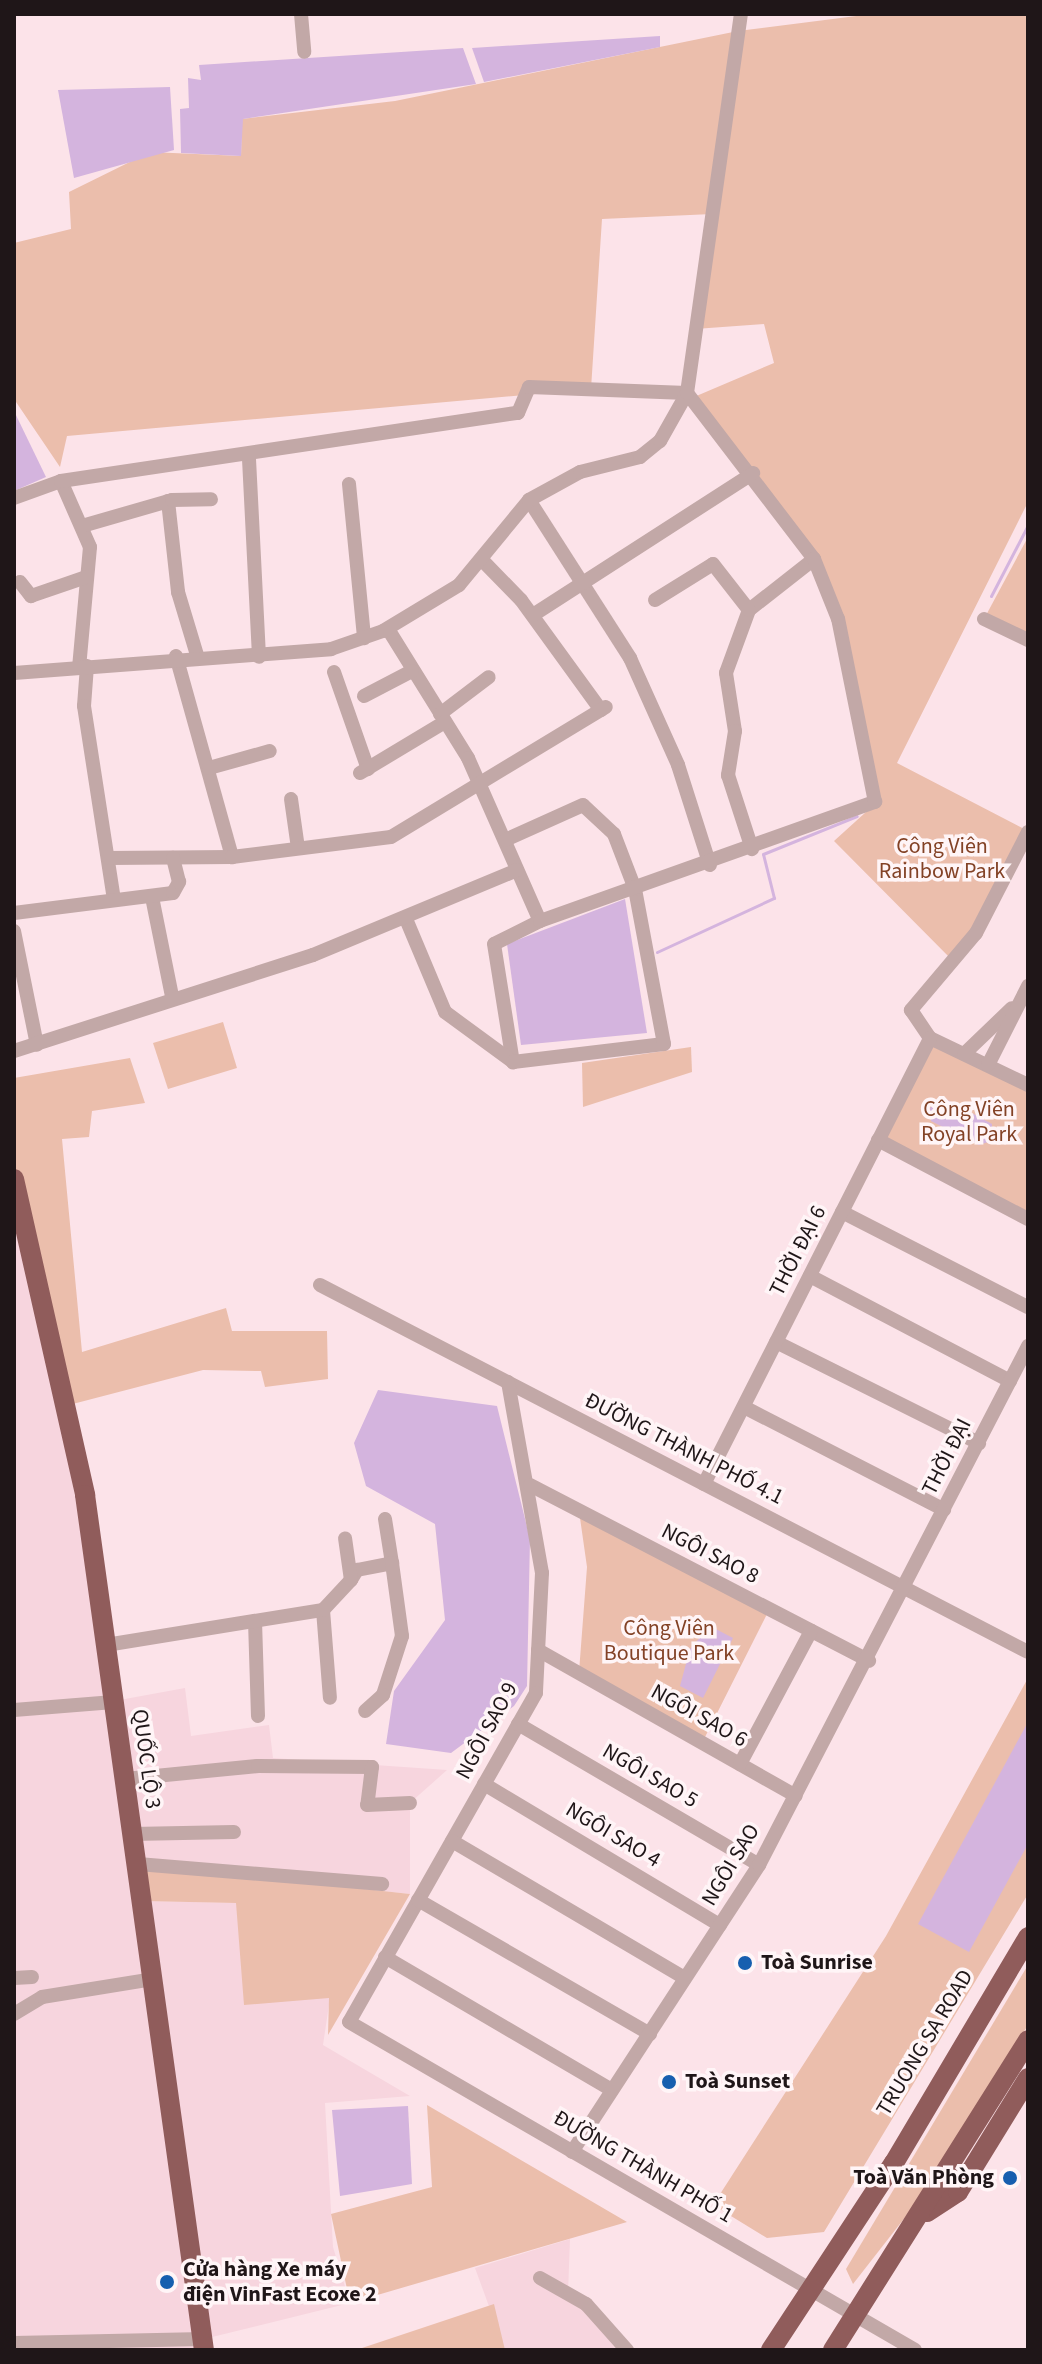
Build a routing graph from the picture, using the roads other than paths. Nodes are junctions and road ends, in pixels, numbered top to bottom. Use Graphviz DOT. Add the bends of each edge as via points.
graph roads {
  1 [pos="301,14"];
  2 [pos="741,14"];
  3 [pos="304,52"];
  4 [pos="687,393"];
  5 [pos="249,459"];
  6 [pos="753,473"];
  7 [pos="61,481"];
  8 [pos="349,484"];
  9 [pos="14,498"];
  10 [pos="211,499"];
  11 [pos="529,500"];
  12 [pos="168,501"];
  13 [pos="82,526"];
  14 [pos="814,559"];
  15 [pos="482,560"];
  16 [pos="86,577"];
  17 [pos="581,580"];
  18 [pos="20,582"];
  19 [pos="655,600"];
  20 [pos="749,610"];
  21 [pos="533,615"];
  22 [pos="984,619"];
  23 [pos="388,629"];
  24 [pos="364,638"];
  25 [pos="1028,640"];
  26 [pos="197,655"];
  27 [pos="176,656"];
  28 [pos="259,657"];
  29 [pos="83,666"];
  30 [pos="412,671"];
  31 [pos="334,672"];
  32 [pos="14,673"];
  33 [pos="489,677"];
  34 [pos="364,696"];
  35 [pos="443,718"];
  36 [pos="270,751"];
  37 [pos="209,768"];
  38 [pos="481,788"];
  39 [pos="291,799"];
  40 [pos="1028,832"];
  41 [pos="505,840"];
  42 [pos="298,848"];
  43 [pos="752,849"];
  44 [pos="232,857"];
  45 [pos="109,858"];
  46 [pos="173,858"];
  47 [pos="710,865"];
  48 [pos="517,870"];
  49 [pos="635,889"];
  50 [pos="152,897"];
  51 [pos="114,899"];
  52 [pos="14,913"];
  53 [pos="406,919"];
  54 [pos="540,921"];
  55 [pos="14,931"];
  56 [pos="17,968"];
  57 [pos="1024,993"];
  58 [pos="172,996"];
  59 [pos="930,1038"];
  60 [pos="37,1045"];
  61 [pos="14,1051"];
  62 [pos="964,1054"];
  63 [pos="513,1062"];
  64 [pos="988,1065"];
  65 [pos="1028,1085"];
  66 [pos="878,1140"];
  67 [pos="14,1179"];
  68 [pos="842,1212"];
  69 [pos="1028,1219"];
  70 [pos="810,1276"];
  71 [pos="320,1285"];
  72 [pos="1028,1307"];
  73 [pos="776,1342"];
  74 [pos="1028,1346"];
  75 [pos="1010,1381"];
  76 [pos="508,1382"];
  77 [pos="744,1407"];
  78 [pos="979,1443"];
  79 [pos="704,1484"];
  80 [pos="530,1485"];
  81 [pos="944,1510"];
  82 [pos="385,1519"];
  83 [pos="345,1538"];
  84 [pos="392,1563"];
  85 [pos="351,1580"];
  86 [pos="904,1588"];
  87 [pos="323,1610"];
  88 [pos="255,1621"];
  89 [pos="811,1631"];
  90 [pos="106,1645"];
  91 [pos="538,1650"];
  92 [pos="1028,1652"];
  93 [pos="869,1661"];
  94 [pos="330,1698"];
  95 [pos="18,1702"];
  96 [pos="114,1702"];
  97 [pos="365,1711"];
  98 [pos="258,1716"];
  99 [pos="518,1724"];
  100 [pos="740,1764"];
  101 [pos="125,1779"];
  102 [pos="484,1784"];
  103 [pos="796,1796"];
  104 [pos="410,1803"];
  105 [pos="234,1832"];
  106 [pos="132,1834"];
  107 [pos="452,1841"];
  108 [pos="138,1864"];
  109 [pos="759,1865"];
  110 [pos="382,1884"];
  111 [pos="418,1900"];
  112 [pos="1028,1916"];
  113 [pos="720,1925"];
  114 [pos="1028,1937"];
  115 [pos="385,1957"];
  116 [pos="32,1977"];
  117 [pos="14,1978"];
  118 [pos="685,1978"];
  119 [pos="153,1979"];
  120 [pos="14,2014"];
  121 [pos="349,2022"];
  122 [pos="650,2034"];
  123 [pos="1028,2040"];
  124 [pos="1028,2078"];
  125 [pos="612,2090"];
  126 [pos="572,2152"];
  127 [pos="871,2197"];
  128 [pos="920,2217"];
  129 [pos="540,2278"];
  130 [pos="811,2292"];
  131 [pos="854,2316"];
  132 [pos="14,2343"];
  133 [pos="204,2345"];
  134 [pos="627,2350"];
  135 [pos="771,2350"];
  136 [pos="833,2350"];
  137 [pos="915,2350"];
  1 -- 3 [label="street"];
  2 -- 4 [label="street"];
  4 -- 5 [label="street" via="529,387 518,413"];
  4 -- 6 [label="street"];
  4 -- 11 [label="street" via="660,441 640,457 580,472"];
  5 -- 7 [label="street"];
  5 -- 28 [label="street"];
  6 -- 14 [label="street"];
  6 -- 17 [label="street"];
  7 -- 9 [label="street"];
  7 -- 13 [label="street"];
  8 -- 24 [label="street"];
  10 -- 12 [label="street"];
  11 -- 15 [label="street"];
  11 -- 17 [label="street"];
  12 -- 13 [label="street"];
  12 -- 26 [label="street" via="178,592"];
  13 -- 16 [label="street" via="90,547"];
  14 -- 20 [label="street"];
  14 -- 43 [label="street" via="838,619 878,796"];
  15 -- 21 [label="street"];
  15 -- 23 [label="street" via="424,612"];
  16 -- 18 [label="street" via="31,596"];
  16 -- 29 [label="street"];
  17 -- 21 [label="street"];
  17 -- 47 [label="street" via="657,714"];
  19 -- 20 [label="street" via="713,564"];
  20 -- 43 [label="street" via="726,673 735,731 728,775"];
  21 -- 38 [label="street" via="604,708"];
  22 -- 25 [label="street"];
  23 -- 24 [label="street"];
  23 -- 30 [label="street"];
  24 -- 28 [label="street"];
  26 -- 27 [label="street"];
  26 -- 28 [label="street"];
  27 -- 29 [label="street"];
  27 -- 37 [label="street"];
  29 -- 32 [label="street"];
  29 -- 45 [label="street" via="84,706"];
  30 -- 34 [label="street"];
  30 -- 35 [label="street"];
  31 -- 35 [label="street" via="364,771"];
  33 -- 35 [label="street"];
  35 -- 38 [label="street"];
  36 -- 37 [label="street"];
  37 -- 44 [label="street"];
  38 -- 41 [label="street"];
  38 -- 42 [label="street" via="391,837"];
  39 -- 42 [label="street"];
  40 -- 59 [label="street" via="976,933 911,1010"];
  41 -- 48 [label="street"];
  41 -- 49 [label="street" via="583,805 614,834"];
  42 -- 44 [label="street"];
  43 -- 47 [label="street"];
  44 -- 46 [label="street"];
  45 -- 46 [label="street"];
  45 -- 51 [label="street"];
  46 -- 50 [label="street" via="176,891"];
  47 -- 49 [label="street"];
  48 -- 53 [label="street"];
  48 -- 54 [label="street"];
  49 -- 54 [label="street"];
  49 -- 63 [label="street" via="664,1044"];
  50 -- 51 [label="street"];
  50 -- 58 [label="street"];
  51 -- 52 [label="street"];
  53 -- 58 [label="street"];
  53 -- 63 [label="street" via="445,1012"];
  54 -- 63 [label="street" via="494,944"];
  55 -- 56 [label="street"];
  56 -- 60 [label="street"];
  57 -- 62 [label="street"];
  57 -- 64 [label="street"];
  58 -- 60 [label="street"];
  59 -- 62 [label="street"];
  59 -- 66 [label="street, THỜI ĐẠI 6"];
  60 -- 61 [label="street"];
  62 -- 64 [label="street"];
  64 -- 65 [label="street"];
  66 -- 68 [label="street, THỜI ĐẠI 6"];
  66 -- 69 [label="street"];
  67 -- 90 [label="highway, QUỐC LỘ 3" via="85,1495"];
  68 -- 70 [label="street, THỜI ĐẠI 6"];
  68 -- 72 [label="street"];
  70 -- 73 [label="street, THỜI ĐẠI 6"];
  70 -- 75 [label="street"];
  71 -- 76 [label="street, ĐƯỜNG THÀNH PHỐ 4.1"];
  73 -- 77 [label="street, THỜI ĐẠI 6"];
  73 -- 78 [label="street"];
  74 -- 75 [label="street, THỜI ĐẠI"];
  75 -- 78 [label="street, THỜI ĐẠI"];
  76 -- 79 [label="street, ĐƯỜNG THÀNH PHỐ 4.1"];
  76 -- 80 [label="street, NGÔI SAO 9"];
  77 -- 79 [label="street, THỜI ĐẠI 6"];
  77 -- 81 [label="street"];
  78 -- 81 [label="street, THỜI ĐẠI"];
  79 -- 86 [label="street, ĐƯỜNG THÀNH PHỐ 4.1"];
  80 -- 89 [label="street, NGÔI SAO 8"];
  80 -- 91 [label="street, NGÔI SAO 9" via="542,1573"];
  81 -- 86 [label="street, THỜI ĐẠI"];
  82 -- 84 [label="street"];
  83 -- 85 [label="street"];
  84 -- 85 [label="street" via="357,1570"];
  84 -- 97 [label="street" via="402,1636 383,1695"];
  85 -- 87 [label="street"];
  86 -- 92 [label="street, ĐƯỜNG THÀNH PHỐ 4.1"];
  86 -- 93 [label="street, NGÔI SAO"];
  87 -- 88 [label="street"];
  87 -- 94 [label="street"];
  88 -- 90 [label="street"];
  88 -- 98 [label="street"];
  89 -- 93 [label="street, NGÔI SAO 8"];
  89 -- 100 [label="street"];
  90 -- 96 [label="highway, QUỐC LỘ 3"];
  91 -- 99 [label="street, NGÔI SAO 9" via="536,1693"];
  91 -- 100 [label="street, NGÔI SAO 6"];
  93 -- 103 [label="street, NGÔI SAO"];
  95 -- 96 [label="street"];
  96 -- 101 [label="highway, QUỐC LỘ 3"];
  99 -- 102 [label="street, NGÔI SAO 9"];
  99 -- 109 [label="street, NGÔI SAO 5"];
  100 -- 103 [label="street, NGÔI SAO 6"];
  101 -- 104 [label="street" via="258,1766 372,1767 367,1805"];
  101 -- 106 [label="highway, QUỐC LỘ 3"];
  102 -- 107 [label="street, NGÔI SAO 9"];
  102 -- 113 [label="street, NGÔI SAO 4"];
  103 -- 109 [label="street, NGÔI SAO"];
  105 -- 106 [label="street"];
  106 -- 108 [label="highway, QUỐC LỘ 3"];
  107 -- 111 [label="street, NGÔI SAO 9"];
  107 -- 118 [label="street"];
  108 -- 110 [label="street"];
  108 -- 119 [label="highway, QUỐC LỘ 3"];
  109 -- 113 [label="street, NGÔI SAO"];
  111 -- 115 [label="street, NGÔI SAO 9"];
  111 -- 122 [label="street"];
  112 -- 127 [label="highway, TRUONG SA ROAD" via="879,2165"];
  113 -- 118 [label="street, NGÔI SAO"];
  114 -- 127 [label="highway, TRUONG SA ROAD"];
  115 -- 121 [label="street, NGÔI SAO 9"];
  115 -- 125 [label="street"];
  116 -- 117 [label="street"];
  118 -- 122 [label="street, NGÔI SAO"];
  119 -- 120 [label="street" via="42,1997"];
  119 -- 133 [label="highway, QUỐC LỘ 3"];
  121 -- 126 [label="street, ĐƯỜNG THÀNH PHỐ 1"];
  122 -- 125 [label="street, NGÔI SAO"];
  123 -- 128 [label="highway"];
  124 -- 128 [label="highway" via="958,2192"];
  125 -- 126 [label="street, NGÔI SAO"];
  126 -- 130 [label="street, ĐƯỜNG THÀNH PHỐ 1"];
  127 -- 130 [label="highway, TRUONG SA ROAD"];
  128 -- 131 [label="highway"];
  129 -- 134 [label="street" via="586,2304"];
  130 -- 131 [label="street, ĐƯỜNG THÀNH PHỐ 1"];
  130 -- 135 [label="highway, TRUONG SA ROAD"];
  131 -- 136 [label="highway"];
  131 -- 137 [label="street, ĐƯỜNG THÀNH PHỐ 1"];
  132 -- 133 [label="street"];
}
